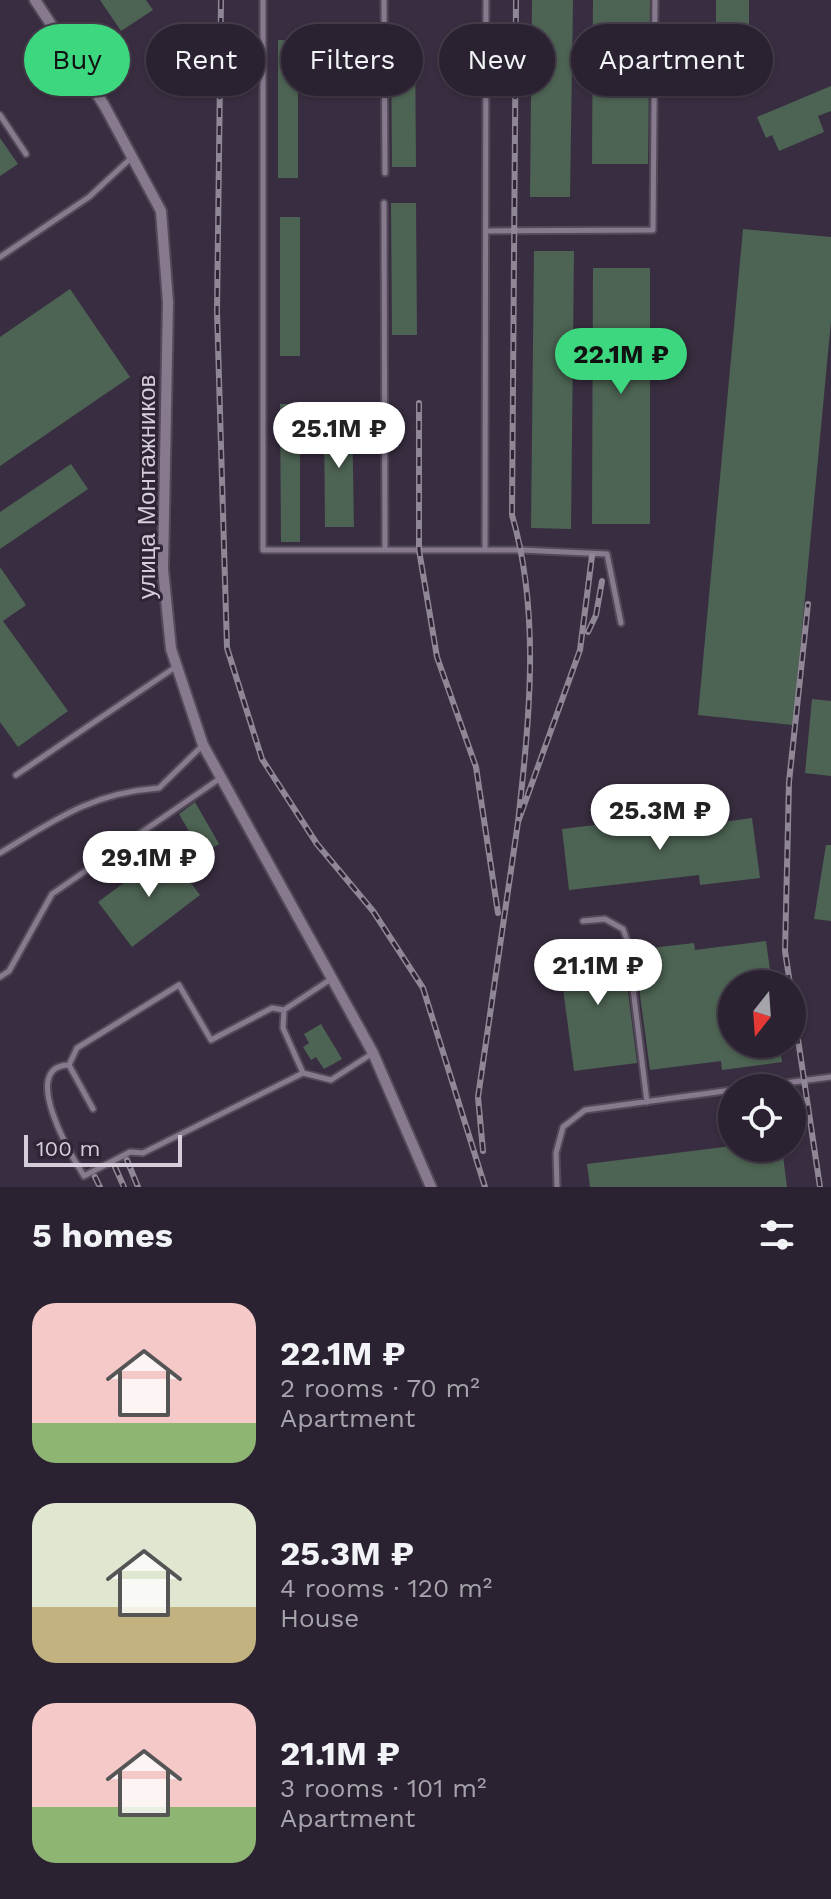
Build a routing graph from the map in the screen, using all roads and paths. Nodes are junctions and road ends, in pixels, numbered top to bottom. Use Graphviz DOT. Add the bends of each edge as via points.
graph roads {
  1 [pos="35,0"];
  2 [pos="263,0"];
  3 [pos="384,0"];
  4 [pos="486,0"];
  5 [pos="655,0"];
  6 [pos="0,115"];
  7 [pos="26,154"];
  8 [pos="130,159"];
  9 [pos="385,173"];
  10 [pos="384,203"];
  11 [pos="486,231"];
  12 [pos="0,257"];
  13 [pos="385,549"];
  14 [pos="485,549"];
  15 [pos="621,623"];
  16 [pos="178,666"];
  17 [pos="203,745"];
  18 [pos="16,775"];
  19 [pos="223,777"];
  20 [pos="0,853"];
  21 [pos="583,921"];
  22 [pos="0,977"];
  23 [pos="331,979"];
  24 [pos="284,1010"];
  25 [pos="373,1053"];
  26 [pos="69,1065"];
  27 [pos="303,1073"];
  28 [pos="831,1077"];
  29 [pos="806,1080"];
  30 [pos="718,1092"];
  31 [pos="647,1102"];
  32 [pos="93,1109"];
  33 [pos="431,1187"];
  34 [pos="557,1187"];
  1 -- 8 [label="street, улица Монтажников" via="104,105"];
  2 -- 13 [label="lane" via="263,550"];
  3 -- 9 [label="lane"];
  4 -- 11 [label="lane"];
  5 -- 11 [label="lane" via="653,230"];
  6 -- 7 [label="lane"];
  8 -- 12 [label="lane" via="89,197"];
  8 -- 16 [label="street, улица Монтажников" via="161,211 168,302 163,569 171,649"];
  10 -- 13 [label="lane"];
  11 -- 14 [label="lane"];
  13 -- 14 [label="lane"];
  14 -- 15 [label="lane" via="607,554"];
  16 -- 17 [label="street, улица Монтажников"];
  16 -- 18 [label="lane"];
  17 -- 19 [label="street, улица Монтажников"];
  17 -- 20 [label="lane" via="159,788 120,791 71,810"];
  19 -- 22 [label="lane" via="52,894 9,971"];
  19 -- 23 [label="street, улица Монтажников"];
  21 -- 31 [label="lane" via="605,919 623,929 627,940"];
  23 -- 24 [label="lane"];
  23 -- 25 [label="street, улица Монтажников"];
  24 -- 26 [label="lane" via="272,1008 211,1040 179,985 77,1048"];
  24 -- 27 [label="lane" via="283,1028"];
  25 -- 27 [label="lane" via="331,1080"];
  25 -- 33 [label="street, улица Монтажников"];
  26 -- 27 [label="lane" via="51,1070 46,1087 65,1146 84,1176 130,1152 143,1153"];
  26 -- 32 [label="lane"];
  28 -- 29 [label="lane"];
  30 -- 31 [label="lane"];
  31 -- 34 [label="lane" via="585,1110 563,1127 556,1153"];
}
